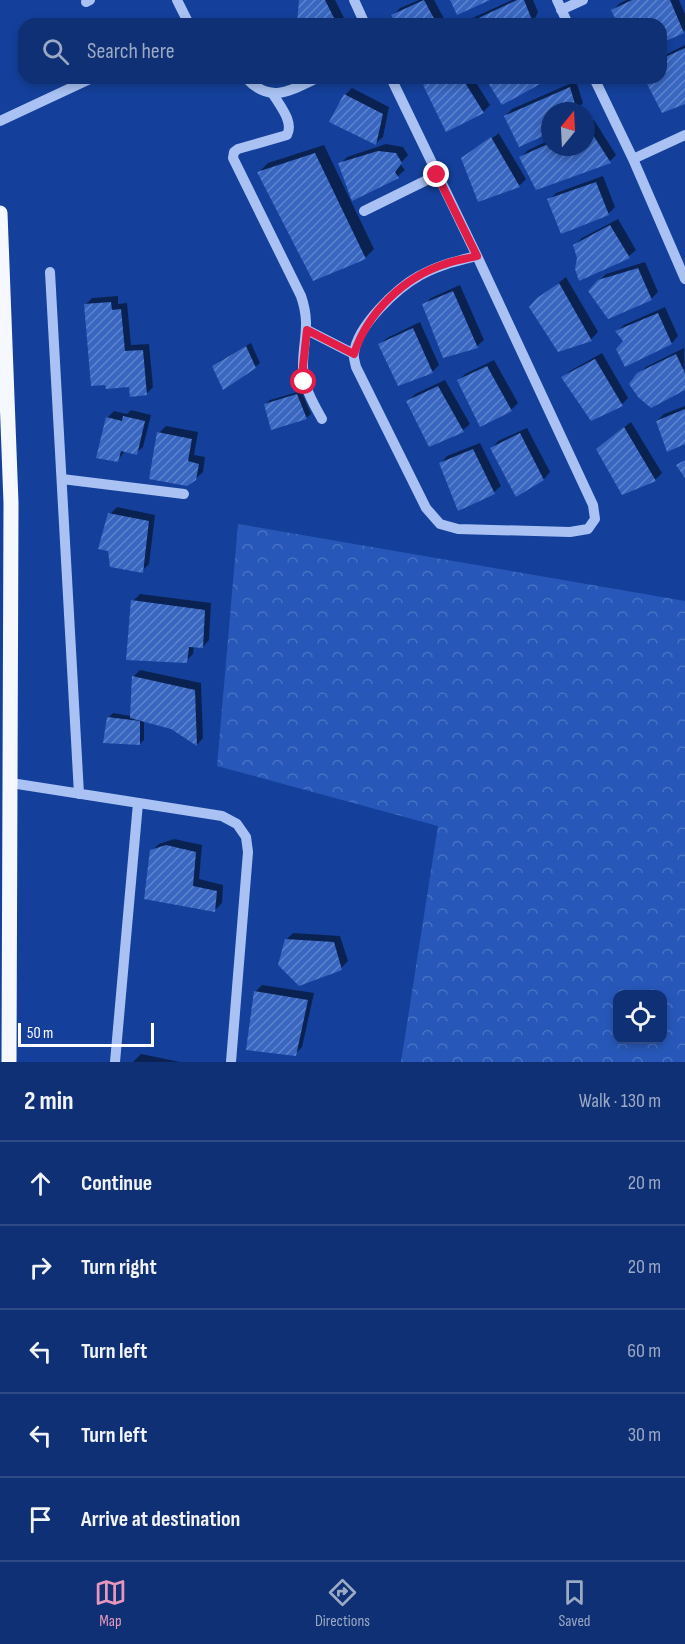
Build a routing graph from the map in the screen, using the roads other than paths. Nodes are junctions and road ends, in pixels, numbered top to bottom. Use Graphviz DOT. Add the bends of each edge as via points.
graph roads {
  1 [pos="177,0"];
  2 [pos="354,0"];
  3 [pos="583,0"];
  4 [pos="559,5"];
  5 [pos="186,18"];
  6 [pos="362,18"];
  7 [pos="79,84"];
  8 [pos="252,84"];
  9 [pos="305,84"];
  10 [pos="394,84"];
  11 [pos="597,84"];
  12 [pos="273,94"];
  13 [pos="0,121"];
  14 [pos="685,135"];
  15 [pos="633,159"];
  16 [pos="437,175"];
  17 [pos="364,210"];
  18 [pos="0,213"];
  19 [pos="1,232"];
  20 [pos="477,256"];
  21 [pos="50,272"];
  22 [pos="685,279"];
  23 [pos="307,330"];
  24 [pos="354,354"];
  25 [pos="322,419"];
  26 [pos="62,479"];
  27 [pos="184,494"];
  28 [pos="10,783"];
  29 [pos="79,794"];
  30 [pos="138,803"];
  31 [pos="9,1062"];
  32 [pos="115,1062"];
  33 [pos="231,1062"];
  1 -- 5 [label="street"];
  2 -- 6 [label="street"];
  3 -- 4 [label="street"];
  7 -- 13 [label="street"];
  8 -- 12 [label="street"];
  9 -- 12 [label="street"];
  10 -- 16 [label="street"];
  11 -- 15 [label="street"];
  12 -- 23 [label="street" via="289,124 287,135 238,149 233,158 301,296"];
  14 -- 15 [label="street"];
  15 -- 22 [label="street"];
  16 -- 17 [label="street"];
  16 -- 20 [label="street"];
  18 -- 19 [label="main road"];
  19 -- 28 [label="main road" via="11,503"];
  20 -- 24 [label="street" via="444,264 404,285 372,318"];
  20 -- 24 [label="street" via="593,506 595,519 588,529 458,529 440,524 426,508 410,477 362,382"];
  21 -- 26 [label="street"];
  23 -- 24 [label="street"];
  23 -- 25 [label="street" via="304,382"];
  26 -- 27 [label="street"];
  26 -- 29 [label="street"];
  28 -- 29 [label="street"];
  28 -- 31 [label="main road"];
  29 -- 30 [label="street"];
  30 -- 32 [label="street"];
  30 -- 33 [label="street" via="222,816 237,824 246,837 247,872"];
}
